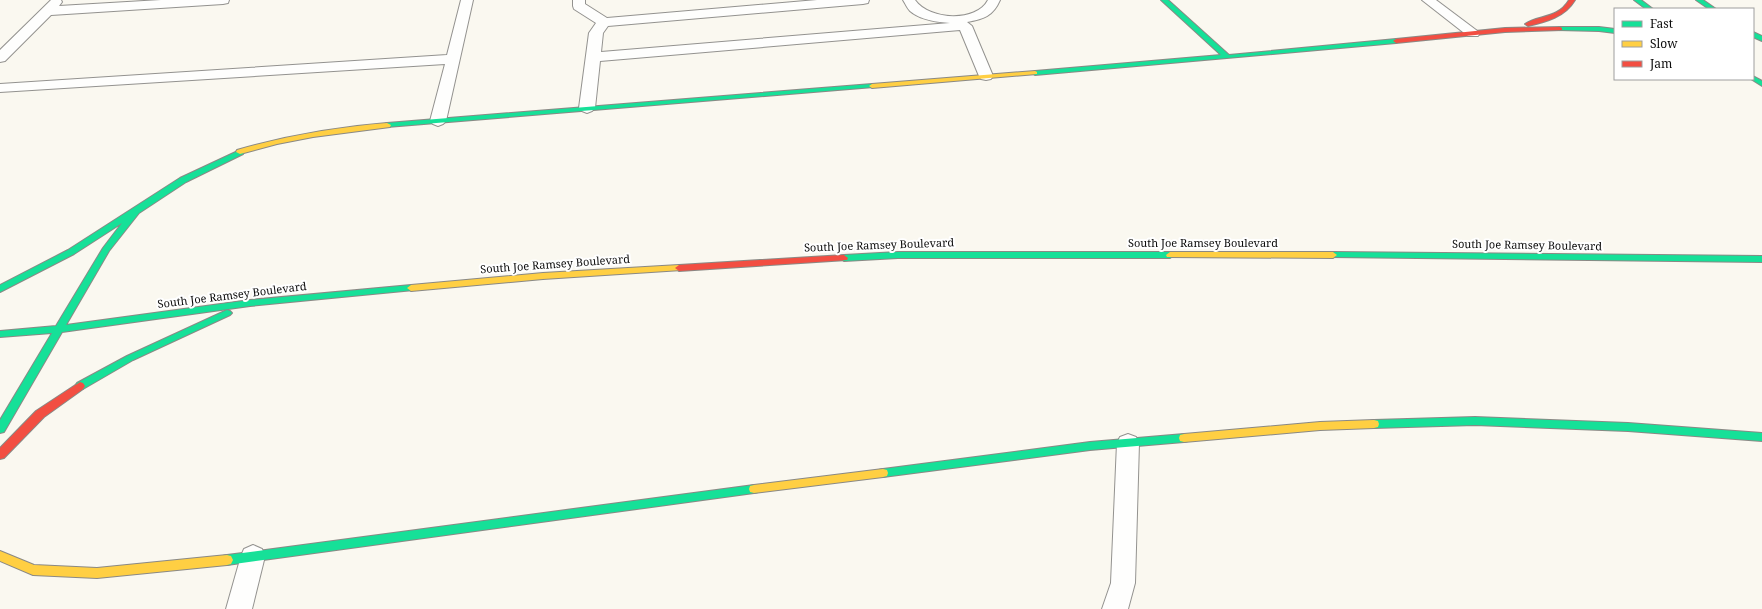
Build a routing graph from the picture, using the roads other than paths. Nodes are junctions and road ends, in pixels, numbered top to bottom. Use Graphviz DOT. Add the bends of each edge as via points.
graph roads {
  1 [pos="58,0"];
  2 [pos="222,0"];
  3 [pos="467,0"];
  4 [pos="579,0"];
  5 [pos="863,0"];
  6 [pos="909,0"];
  7 [pos="994,0"];
  8 [pos="1164,0"];
  9 [pos="1428,0"];
  10 [pos="1572,0"];
  11 [pos="1637,0"];
  12 [pos="1699,0"];
  13 [pos="154,2"];
  14 [pos="1649,8"];
  15 [pos="1711,8"];
  16 [pos="47,11"];
  17 [pos="604,22"];
  18 [pos="963,22"];
  19 [pos="1505,30"];
  20 [pos="1614,31"];
  21 [pos="1473,33"];
  22 [pos="593,57"];
  23 [pos="1227,57"];
  24 [pos="0,58"];
  25 [pos="453,59"];
  26 [pos="986,76"];
  27 [pos="0,88"];
  28 [pos="587,108"];
  29 [pos="438,121"];
  30 [pos="136,212"];
  31 [pos="1762,259"];
  32 [pos="0,289"];
  33 [pos="250,303"];
  34 [pos="60,328"];
  35 [pos="0,334"];
  36 [pos="0,429"];
  37 [pos="1762,437"];
  38 [pos="1128,443"];
  39 [pos="0,455"];
  40 [pos="0,556"];
  41 [pos="253,556"];
  42 [pos="239,609"];
  43 [pos="1115,609"];
  1 -- 16 [label="lane"];
  2 -- 13 [label="lane"];
  3 -- 25 [label="lane"];
  4 -- 17 [label="lane" via="579,6"];
  5 -- 17 [label="lane"];
  6 -- 18 [label="lane" via="912,7 928,16"];
  7 -- 18 [label="lane" via="990,9 983,14"];
  8 -- 23 [label="main road"];
  9 -- 21 [label="lane"];
  10 -- 19 [label="main road" via="1570,6 1546,20"];
  11 -- 14 [label="main road"];
  12 -- 15 [label="main road"];
  13 -- 16 [label="lane"];
  16 -- 24 [label="lane"];
  17 -- 22 [label="lane" via="596,33"];
  18 -- 22 [label="lane"];
  18 -- 26 [label="lane"];
  19 -- 20 [label="main road"];
  19 -- 21 [label="main road"];
  21 -- 23 [label="main road"];
  22 -- 28 [label="lane"];
  23 -- 26 [label="main road"];
  25 -- 27 [label="lane"];
  25 -- 29 [label="lane"];
  26 -- 28 [label="main road"];
  28 -- 29 [label="main road"];
  29 -- 30 [label="main road" via="349,128 241,152 183,180"];
  30 -- 32 [label="main road" via="71,252"];
  30 -- 34 [label="main road" via="106,250"];
  31 -- 33 [label="main road, South Joe Ramsey Boulevard" via="1392,255 898,255 551,276"];
  33 -- 34 [label="main road, South Joe Ramsey Boulevard"];
  33 -- 39 [label="main road" via="94,376 39,414"];
  34 -- 35 [label="main road, South Joe Ramsey Boulevard"];
  34 -- 36 [label="main road"];
  37 -- 38 [label="main road" via="1628,427 1475,421 1320,426"];
  38 -- 41 [label="main road" via="794,484"];
  38 -- 43 [label="lane" via="1123,583"];
  40 -- 41 [label="main road" via="33,570 97,573"];
  41 -- 42 [label="lane"];
}
